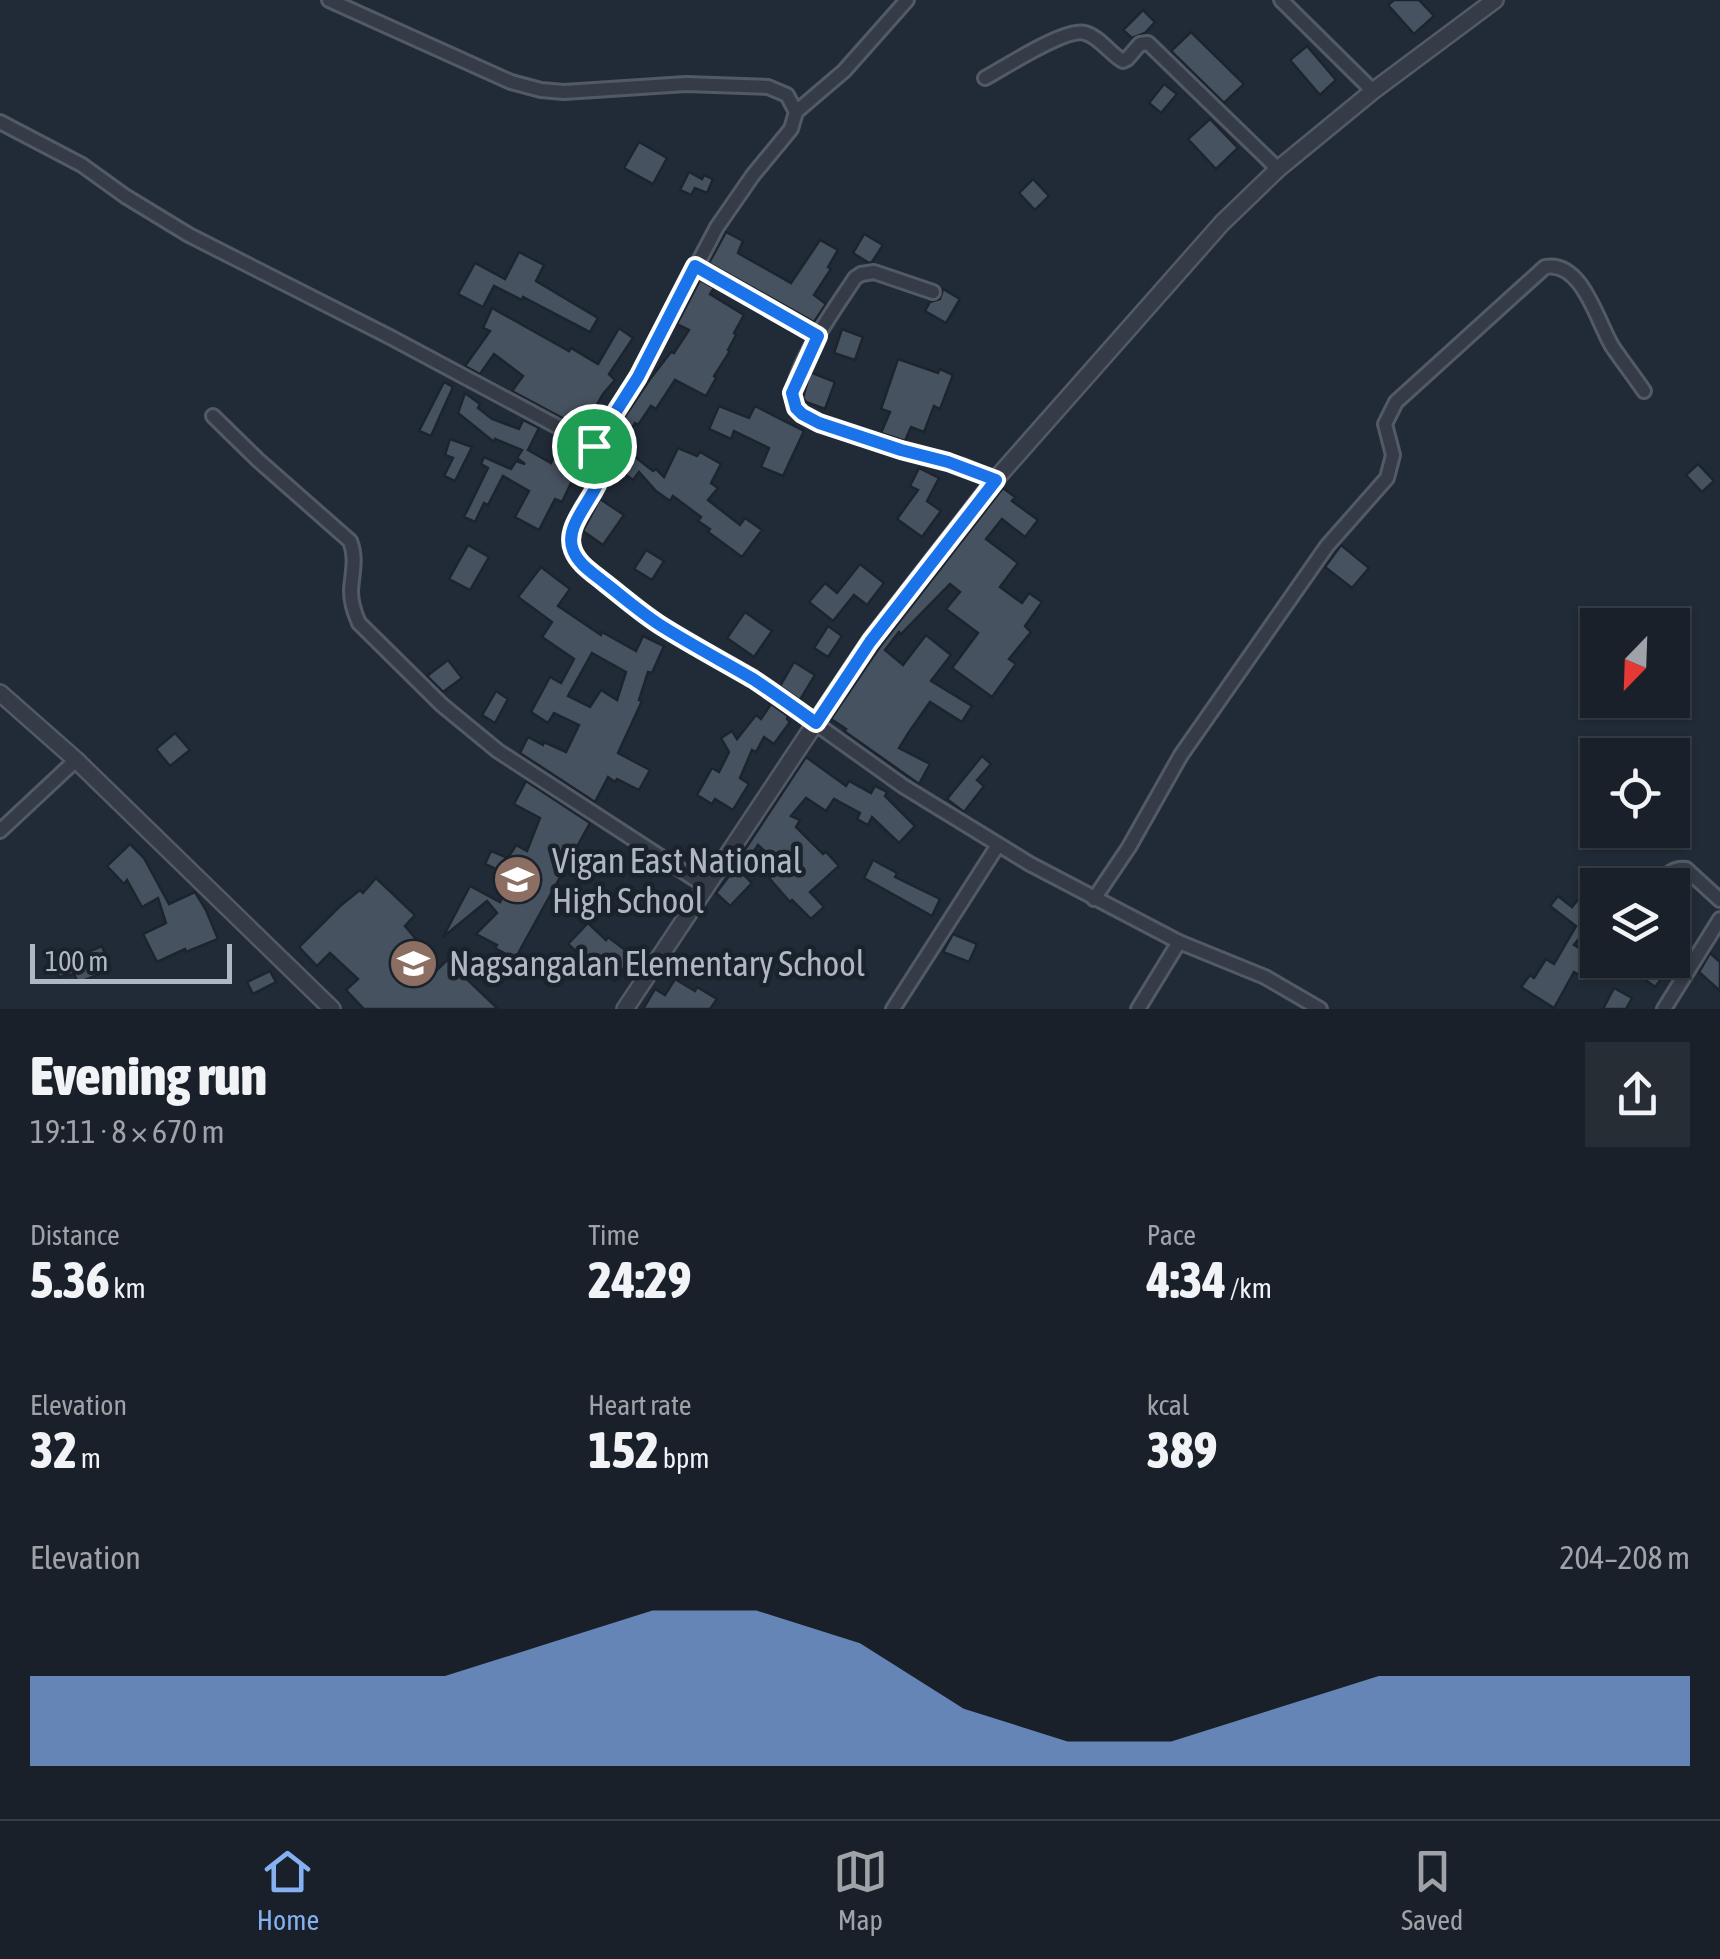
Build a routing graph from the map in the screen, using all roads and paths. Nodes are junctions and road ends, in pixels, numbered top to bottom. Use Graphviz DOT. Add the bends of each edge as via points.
graph roads {
  1 [pos="330,0"];
  2 [pos="908,0"];
  3 [pos="1282,0"];
  4 [pos="1495,0"];
  5 [pos="985,78"];
  6 [pos="1373,91"];
  7 [pos="796,112"];
  8 [pos="0,122"];
  9 [pos="1278,170"];
  10 [pos="695,266"];
  11 [pos="932,292"];
  12 [pos="818,336"];
  13 [pos="1644,391"];
  14 [pos="212,416"];
  15 [pos="594,446"];
  16 [pos="996,480"];
  17 [pos="0,692"];
  18 [pos="816,723"];
  19 [pos="76,760"];
  20 [pos="0,830"];
  21 [pos="998,844"];
  22 [pos="1690,873"];
  23 [pos="707,887"];
  24 [pos="1094,899"];
  25 [pos="1720,900"];
  26 [pos="1720,919"];
  27 [pos="1179,942"];
  28 [pos="332,1009"];
  29 [pos="625,1009"];
  30 [pos="893,1009"];
  31 [pos="1138,1009"];
  32 [pos="1320,1009"];
  33 [pos="1664,1009"];
  1 -- 7 [label="street" via="540,90 768,87 787,95"];
  2 -- 7 [label="street"];
  3 -- 6 [label="street"];
  4 -- 6 [label="street"];
  5 -- 9 [label="street" via="1074,32 1094,38 1121,61 1148,43"];
  6 -- 9 [label="street"];
  7 -- 10 [label="street" via="791,129"];
  8 -- 15 [label="street" via="70,158 189,235"];
  9 -- 16 [label="street" via="1222,223"];
  10 -- 12 [label="street"];
  10 -- 15 [label="street"];
  11 -- 12 [label="street" via="874,272 860,274"];
  12 -- 16 [label="street" via="792,393 802,414"];
  13 -- 24 [label="street" via="1586,292 1555,266 1396,402 1385,424 1393,455 1386,478 1327,546 1181,755"];
  14 -- 23 [label="street" via="350,541 359,623 442,705 498,751"];
  15 -- 18 [label="street" via="604,465 570,537 580,562 656,622"];
  16 -- 18 [label="street"];
  17 -- 19 [label="street"];
  18 -- 21 [label="street"];
  18 -- 23 [label="street"];
  19 -- 20 [label="street"];
  19 -- 28 [label="street"];
  21 -- 24 [label="street"];
  21 -- 30 [label="street"];
  22 -- 25 [label="street"];
  23 -- 29 [label="street"];
  24 -- 27 [label="street"];
  26 -- 33 [label="street"];
  27 -- 31 [label="street"];
  27 -- 32 [label="street" via="1265,977"];
}
